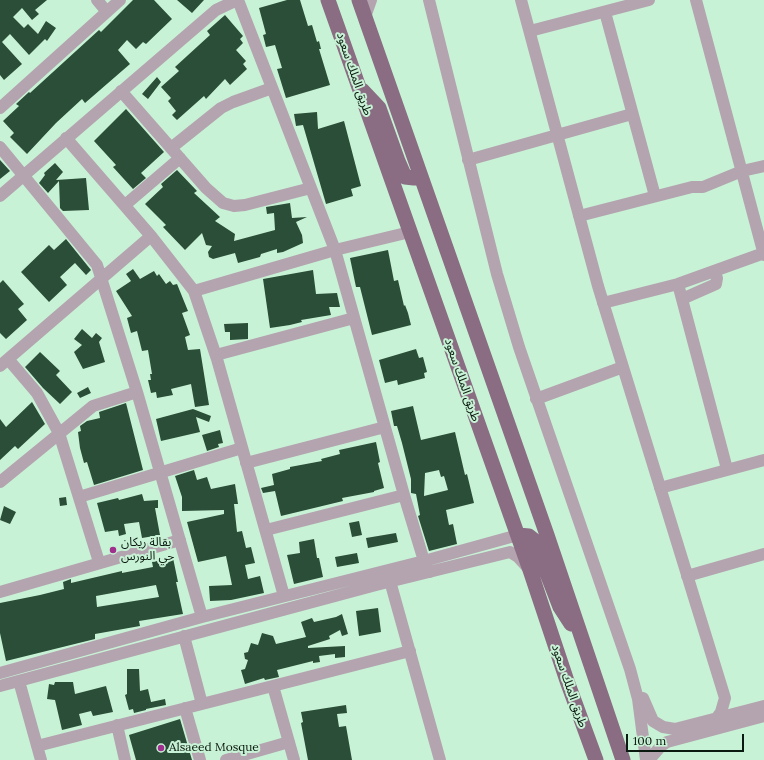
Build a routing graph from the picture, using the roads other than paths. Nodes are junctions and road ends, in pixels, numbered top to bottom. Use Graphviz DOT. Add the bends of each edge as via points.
graph roads {
  1 [pos="96,0"];
  2 [pos="120,0"];
  3 [pos="238,0"];
  4 [pos="328,0"];
  5 [pos="359,0"];
  6 [pos="372,0"];
  7 [pos="429,0"];
  8 [pos="521,0"];
  9 [pos="649,0"];
  10 [pos="701,1"];
  11 [pos="107,12"];
  12 [pos="605,12"];
  13 [pos="365,17"];
  14 [pos="530,31"];
  15 [pos="359,87"];
  16 [pos="272,88"];
  17 [pos="121,91"];
  18 [pos="0,108"];
  19 [pos="632,114"];
  20 [pos="558,135"];
  21 [pos="66,138"];
  22 [pos="0,147"];
  23 [pos="171,148"];
  24 [pos="180,158"];
  25 [pos="468,160"];
  26 [pos="764,166"];
  27 [pos="742,171"];
  28 [pos="420,174"];
  29 [pos="23,176"];
  30 [pos="311,188"];
  31 [pos="0,196"];
  32 [pos="655,196"];
  33 [pos="125,205"];
  34 [pos="579,216"];
  35 [pos="410,232"];
  36 [pos="151,236"];
  37 [pos="335,250"];
  38 [pos="764,253"];
  39 [pos="714,271"];
  40 [pos="102,278"];
  41 [pos="678,284"];
  42 [pos="194,291"];
  43 [pos="682,299"];
  44 [pos="603,303"];
  45 [pos="354,318"];
  46 [pos="216,355"];
  47 [pos="4,362"];
  48 [pos="622,367"];
  49 [pos="137,392"];
  50 [pos="536,399"];
  51 [pos="385,427"];
  52 [pos="59,433"];
  53 [pos="242,448"];
  54 [pos="764,460"];
  55 [pos="246,463"];
  56 [pos="727,469"];
  57 [pos="160,474"];
  58 [pos="0,482"];
  59 [pos="660,488"];
  60 [pos="404,495"];
  61 [pos="79,497"];
  62 [pos="266,530"];
  63 [pos="518,535"];
  64 [pos="180,540"];
  65 [pos="764,554"];
  66 [pos="99,562"];
  67 [pos="427,566"];
  68 [pos="530,570"];
  69 [pos="687,576"];
  70 [pos="390,581"];
  71 [pos="0,592"];
  72 [pos="284,596"];
  73 [pos="202,617"];
  74 [pos="184,636"];
  75 [pos="410,650"];
  76 [pos="591,667"];
  77 [pos="630,669"];
  78 [pos="0,673"];
  79 [pos="19,680"];
  80 [pos="0,686"];
  81 [pos="273,686"];
  82 [pos="725,698"];
  83 [pos="202,704"];
  84 [pos="764,706"];
  85 [pos="185,708"];
  86 [pos="745,711"];
  87 [pos="764,716"];
  88 [pos="716,719"];
  89 [pos="117,725"];
  90 [pos="289,742"];
  91 [pos="37,756"];
  92 [pos="125,760"];
  93 [pos="200,760"];
  94 [pos="226,760"];
  95 [pos="294,760"];
  96 [pos="440,760"];
  97 [pos="596,760"];
  98 [pos="623,760"];
  99 [pos="646,760"];
  100 [pos="649,760"];
  1 -- 11 [label="street"];
  2 -- 11 [label="street"];
  3 -- 16 [label="street"];
  3 -- 17 [label="street" via="216,10"];
  4 -- 15 [label="main road, طريق الملك سعود"];
  5 -- 13 [label="main road"];
  6 -- 13 [label="street"];
  7 -- 25 [label="street"];
  8 -- 14 [label="street"];
  9 -- 12 [label="street"];
  10 -- 27 [label="street"];
  11 -- 18 [label="street"];
  12 -- 14 [label="street"];
  12 -- 19 [label="street"];
  13 -- 28 [label="main road"];
  14 -- 20 [label="street"];
  15 -- 28 [label="main road" via="379,108 405,177 414,178"];
  15 -- 35 [label="main road, طريق الملك سعود"];
  16 -- 23 [label="street" via="221,108"];
  16 -- 30 [label="street"];
  17 -- 21 [label="street"];
  17 -- 23 [label="street"];
  19 -- 20 [label="street"];
  19 -- 32 [label="street"];
  20 -- 25 [label="street"];
  20 -- 34 [label="street"];
  21 -- 29 [label="street"];
  21 -- 33 [label="street"];
  22 -- 29 [label="street"];
  23 -- 24 [label="street"];
  24 -- 30 [label="street" via="214,196 228,205 245,205"];
  24 -- 33 [label="street"];
  25 -- 50 [label="street" via="497,274"];
  26 -- 27 [label="street"];
  27 -- 32 [label="street" via="703,187 692,187"];
  27 -- 38 [label="street"];
  28 -- 76 [label="main road"];
  29 -- 31 [label="street"];
  29 -- 40 [label="street" via="98,265"];
  30 -- 37 [label="street"];
  32 -- 34 [label="street"];
  33 -- 36 [label="street"];
  34 -- 44 [label="street"];
  35 -- 37 [label="street"];
  35 -- 63 [label="main road, طريق الملك سعود"];
  36 -- 40 [label="street"];
  36 -- 42 [label="street"];
  37 -- 42 [label="street"];
  37 -- 45 [label="street"];
  38 -- 39 [label="street"];
  39 -- 41 [label="street"];
  39 -- 43 [label="street" via="716,284"];
  40 -- 47 [label="street"];
  40 -- 49 [label="street"];
  41 -- 43 [label="street"];
  41 -- 44 [label="street"];
  42 -- 46 [label="street"];
  43 -- 56 [label="street"];
  44 -- 48 [label="street"];
  45 -- 46 [label="street"];
  45 -- 51 [label="street"];
  46 -- 53 [label="street"];
  47 -- 52 [label="street" via="37,393"];
  48 -- 50 [label="street"];
  48 -- 59 [label="street"];
  49 -- 52 [label="street" via="93,406"];
  49 -- 57 [label="street"];
  50 -- 77 [label="street"];
  51 -- 55 [label="street"];
  51 -- 60 [label="street"];
  52 -- 58 [label="street"];
  52 -- 61 [label="street"];
  53 -- 55 [label="street"];
  53 -- 57 [label="street"];
  54 -- 56 [label="street"];
  55 -- 62 [label="street"];
  56 -- 59 [label="street"];
  57 -- 61 [label="street"];
  57 -- 64 [label="street"];
  59 -- 69 [label="street"];
  60 -- 62 [label="street"];
  60 -- 67 [label="street"];
  61 -- 66 [label="street"];
  62 -- 72 [label="street"];
  63 -- 67 [label="street"];
  63 -- 68 [label="main road, طريق الملك سعود"];
  63 -- 76 [label="main road" via="529,536 534,540 560,606"];
  64 -- 66 [label="street"];
  64 -- 73 [label="street"];
  65 -- 69 [label="street"];
  66 -- 71 [label="street"];
  67 -- 68 [label="street" via="510,552"];
  67 -- 70 [label="street"];
  67 -- 72 [label="street"];
  68 -- 97 [label="main road, طريق الملك سعود"];
  69 -- 82 [label="street"];
  70 -- 74 [label="street"];
  70 -- 75 [label="street"];
  72 -- 73 [label="street"];
  73 -- 78 [label="street"];
  74 -- 79 [label="street"];
  74 -- 83 [label="street"];
  75 -- 81 [label="street"];
  75 -- 96 [label="street"];
  76 -- 98 [label="main road"];
  77 -- 88 [label="street" via="647,710 653,721 658,724 675,729"];
  77 -- 99 [label="street" via="640,712"];
  79 -- 80 [label="street"];
  79 -- 91 [label="street"];
  81 -- 83 [label="street"];
  81 -- 90 [label="street"];
  82 -- 86 [label="street" via="736,708"];
  82 -- 88 [label="street"];
  83 -- 85 [label="street"];
  84 -- 86 [label="street"];
  85 -- 89 [label="street"];
  85 -- 93 [label="street"];
  86 -- 88 [label="street"];
  87 -- 100 [label="street" via="667,742"];
  89 -- 91 [label="street"];
  89 -- 92 [label="street"];
  90 -- 94 [label="street"];
  90 -- 95 [label="street"];
}
